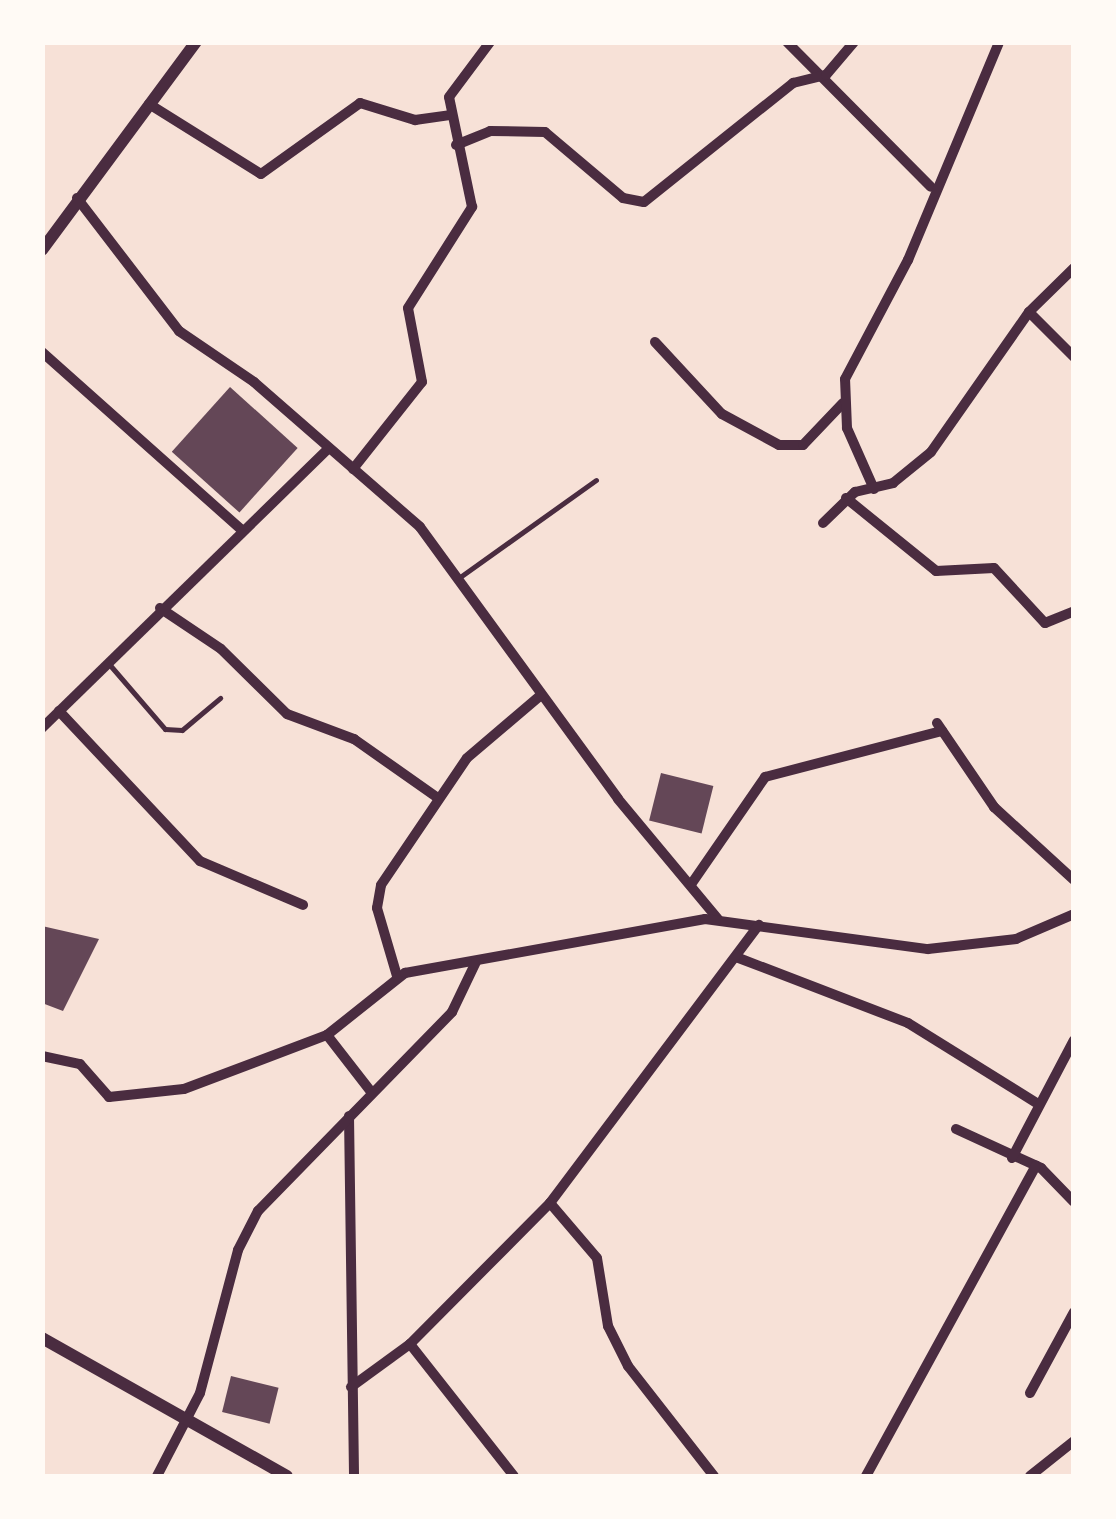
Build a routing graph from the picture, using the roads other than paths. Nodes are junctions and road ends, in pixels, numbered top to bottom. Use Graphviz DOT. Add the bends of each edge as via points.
graph roads {
  1 [pos="196,42"];
  2 [pos="490,42"];
  3 [pos="787,42"];
  4 [pos="854,42"];
  5 [pos="998,42"];
  6 [pos="819,78"];
  7 [pos="149,104"];
  8 [pos="450,115"];
  9 [pos="456,145"];
  10 [pos="932,187"];
  11 [pos="76,198"];
  12 [pos="42,250"];
  13 [pos="1074,268"];
  14 [pos="1028,312"];
  15 [pos="654,342"];
  16 [pos="42,352"];
  17 [pos="1074,357"];
  18 [pos="843,403"];
  19 [pos="327,450"];
  20 [pos="353,470"];
  21 [pos="596,480"];
  22 [pos="874,489"];
  23 [pos="846,498"];
  24 [pos="823,523"];
  25 [pos="242,530"];
  26 [pos="458,579"];
  27 [pos="160,608"];
  28 [pos="1074,611"];
  29 [pos="107,661"];
  30 [pos="541,694"];
  31 [pos="220,698"];
  32 [pos="59,711"];
  33 [pos="42,728"];
  34 [pos="438,798"];
  35 [pos="1074,880"];
  36 [pos="692,882"];
  37 [pos="303,905"];
  38 [pos="1074,914"];
  39 [pos="718,918"];
  40 [pos="759,925"];
  41 [pos="736,957"];
  42 [pos="476,962"];
  43 [pos="396,976"];
  44 [pos="327,1034"];
  45 [pos="1074,1040"];
  46 [pos="42,1056"];
  47 [pos="372,1093"];
  48 [pos="1035,1102"];
  49 [pos="349,1116"];
  50 [pos="956,1129"];
  51 [pos="1012,1158"];
  52 [pos="1036,1166"];
  53 [pos="550,1202"];
  54 [pos="1074,1202"];
  55 [pos="1074,1312"];
  56 [pos="42,1338"];
  57 [pos="410,1344"];
  58 [pos="351,1387"];
  59 [pos="1030,1392"];
  60 [pos="187,1423"];
  61 [pos="1074,1441"];
  62 [pos="158,1476"];
  63 [pos="287,1476"];
  64 [pos="354,1476"];
  65 [pos="514,1476"];
  66 [pos="714,1476"];
  67 [pos="866,1476"];
  68 [pos="1030,1476"];
  1 -- 7 [label="street"];
  2 -- 8 [label="street" via="456,79"];
  3 -- 6 [label="street"];
  4 -- 6 [label="street"];
  5 -- 10 [label="street"];
  6 -- 9 [label="street" via="792,83 638,203 545,132 490,131"];
  6 -- 10 [label="street"];
  7 -- 8 [label="street" via="261,174 360,103 415,120"];
  7 -- 11 [label="street"];
  8 -- 9 [label="street"];
  9 -- 20 [label="street" via="469,218 406,317 422,382"];
  10 -- 18 [label="street" via="908,260 848,367"];
  11 -- 12 [label="street"];
  11 -- 19 [label="street" via="169,320"];
  13 -- 14 [label="street"];
  14 -- 17 [label="street"];
  14 -- 22 [label="street" via="952,430 901,478"];
  15 -- 18 [label="street" via="722,414 779,445 804,444"];
  16 -- 25 [label="street"];
  18 -- 22 [label="street"];
  19 -- 20 [label="street"];
  19 -- 25 [label="street"];
  20 -- 26 [label="street" via="420,527"];
  21 -- 26 [label="lane"];
  22 -- 23 [label="street"];
  23 -- 24 [label="street"];
  23 -- 28 [label="street" via="936,571 994,568 1044,624"];
  25 -- 27 [label="street"];
  26 -- 30 [label="street"];
  27 -- 29 [label="street"];
  27 -- 34 [label="street" via="221,649 287,714 354,739"];
  29 -- 31 [label="lane" via="165,729 182,730"];
  29 -- 32 [label="street"];
  30 -- 34 [label="street" via="478,747"];
  30 -- 36 [label="street"];
  32 -- 33 [label="street"];
  32 -- 37 [label="street" via="200,860"];
  34 -- 43 [label="street" via="378,892"];
  35 -- 36 [label="street" via="994,807 940,727 765,776"];
  36 -- 39 [label="street"];
  38 -- 40 [label="street" via="1016,939 956,948 871,945"];
  39 -- 40 [label="street"];
  39 -- 42 [label="street"];
  40 -- 41 [label="street"];
  41 -- 48 [label="street" via="908,1023"];
  41 -- 53 [label="street"];
  42 -- 43 [label="street"];
  42 -- 47 [label="street" via="452,1012"];
  43 -- 44 [label="street"];
  44 -- 46 [label="street" via="194,1086 113,1097 80,1064"];
  44 -- 47 [label="street"];
  45 -- 48 [label="street"];
  47 -- 49 [label="street"];
  48 -- 51 [label="street"];
  49 -- 58 [label="street"];
  49 -- 60 [label="street" via="247,1230"];
  50 -- 51 [label="street"];
  51 -- 52 [label="street"];
  52 -- 54 [label="street"];
  52 -- 67 [label="street"];
  53 -- 57 [label="street"];
  53 -- 66 [label="street" via="597,1258 608,1326 628,1366"];
  55 -- 59 [label="street"];
  56 -- 60 [label="street"];
  57 -- 58 [label="street"];
  57 -- 65 [label="street"];
  58 -- 64 [label="street"];
  60 -- 62 [label="street"];
  60 -- 63 [label="street"];
  61 -- 68 [label="street"];
}
